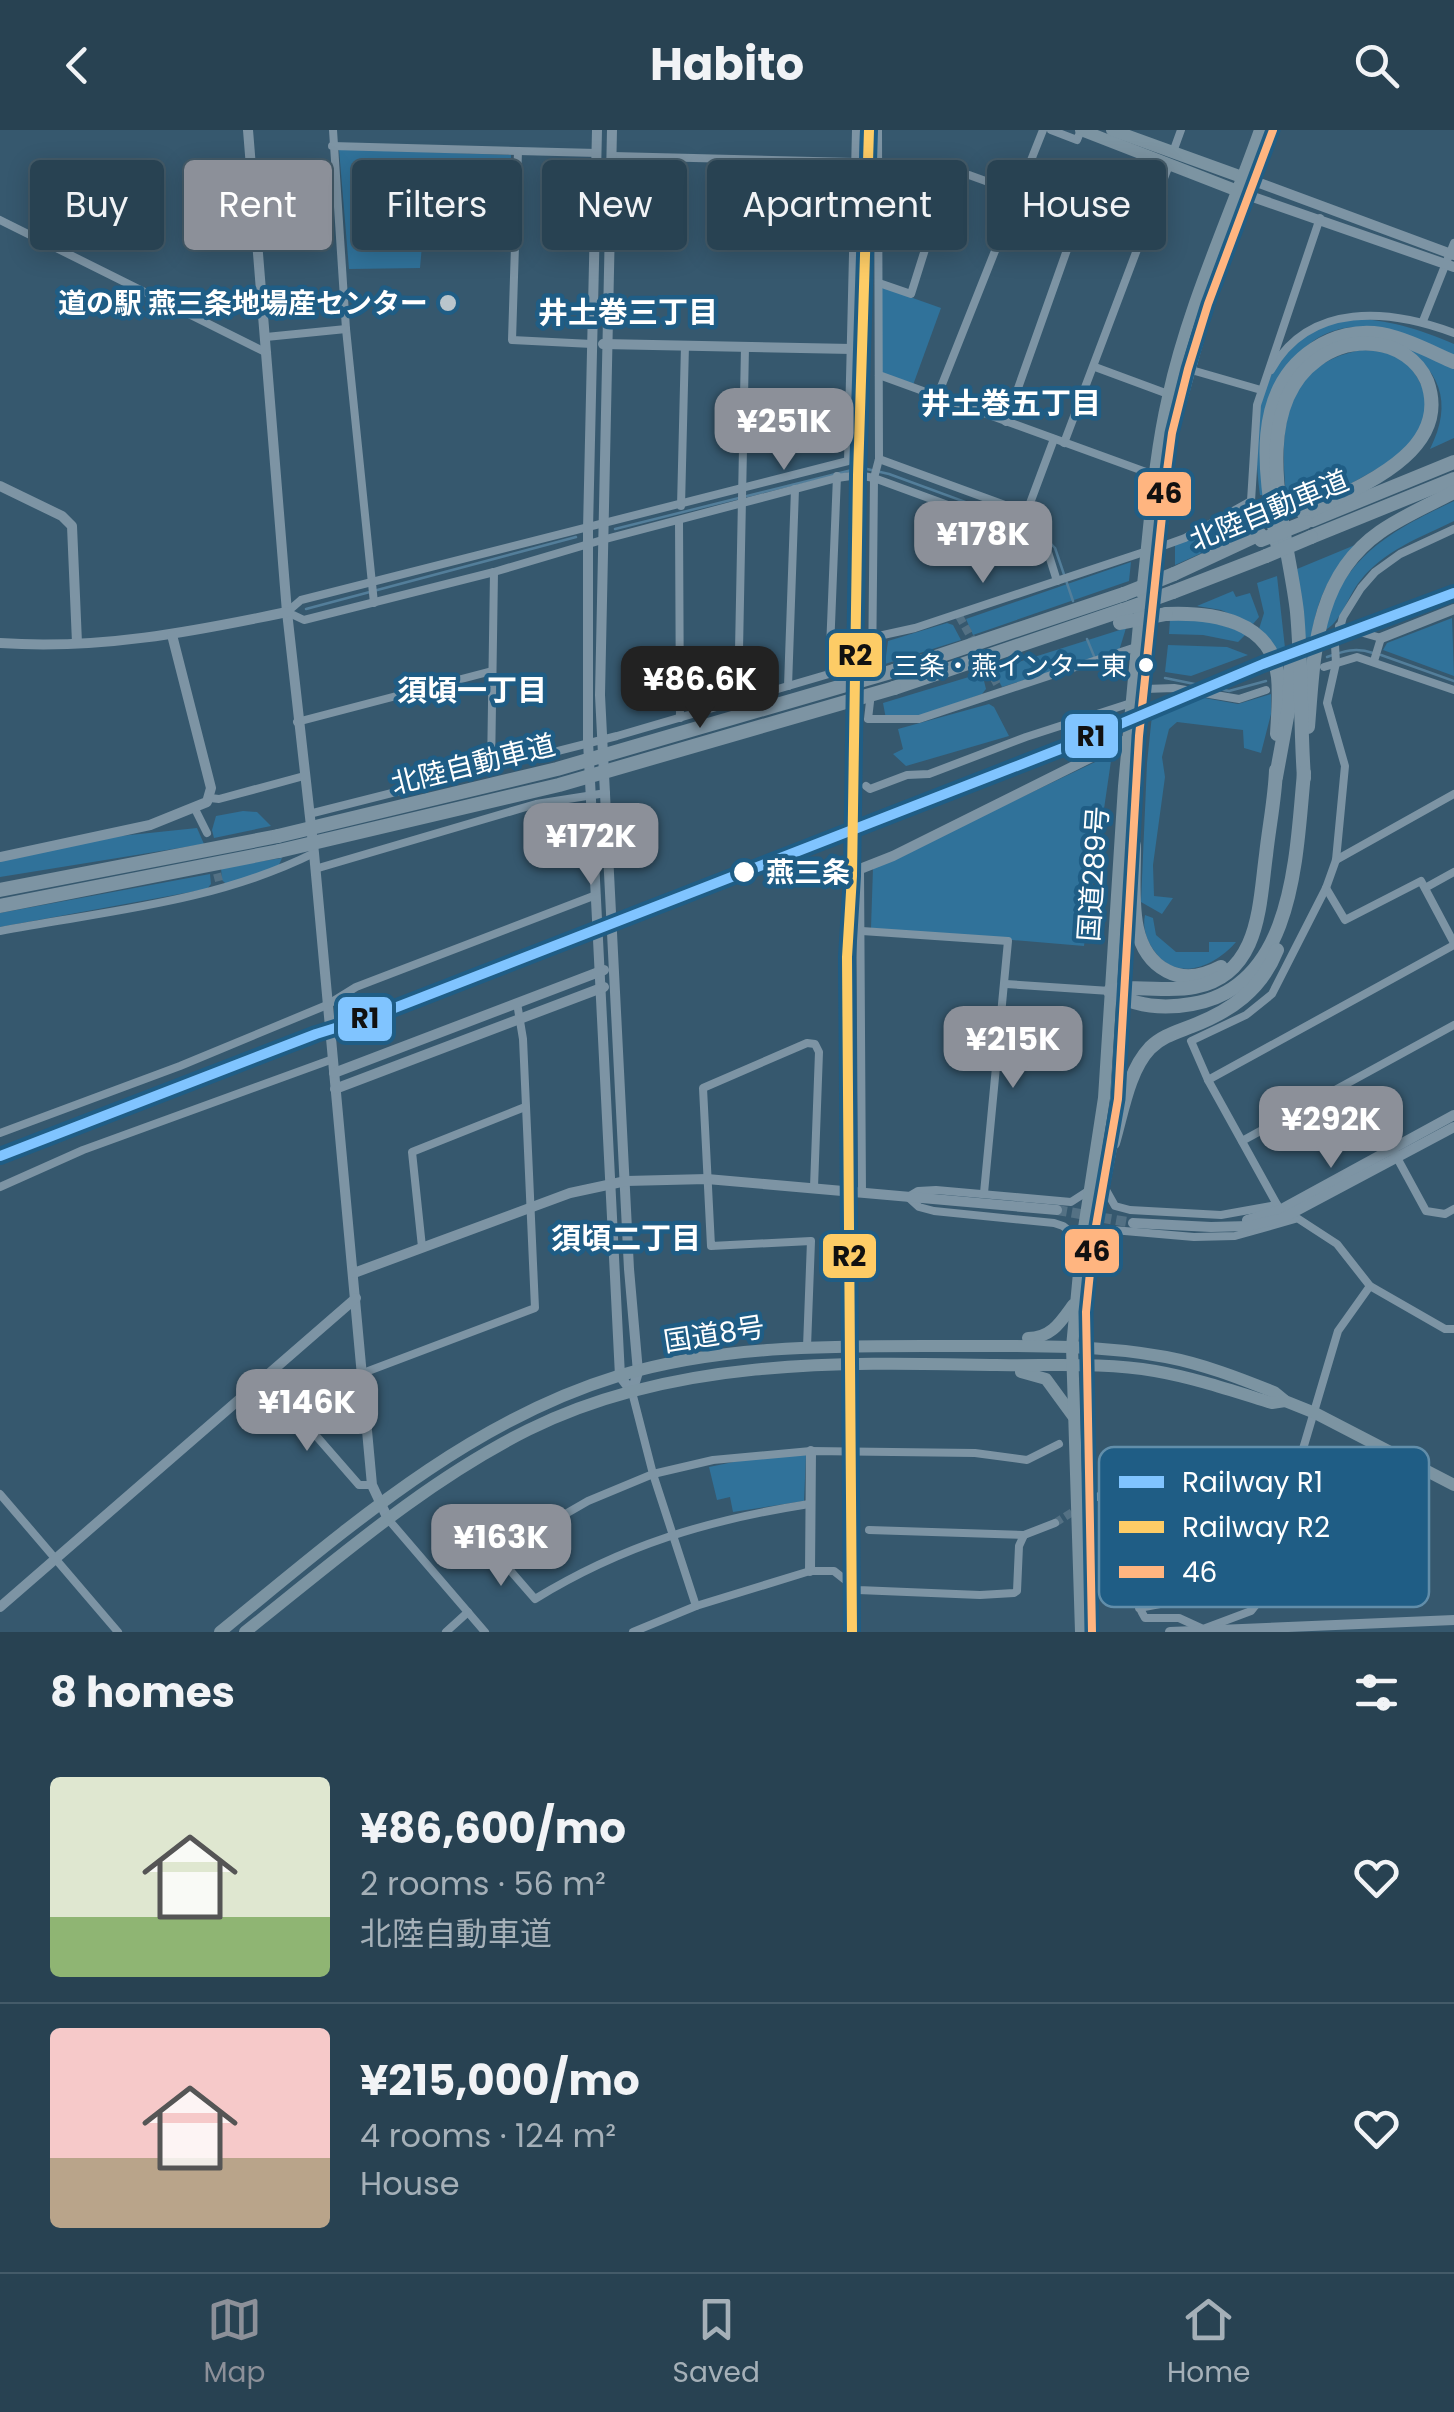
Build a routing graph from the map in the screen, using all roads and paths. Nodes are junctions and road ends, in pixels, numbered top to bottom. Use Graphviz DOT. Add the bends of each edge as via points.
graph roads {
  1 [pos="248,130"];
  2 [pos="333,130"];
  3 [pos="597,130"];
  4 [pos="612,130"];
  5 [pos="856,130"];
  6 [pos="878,130"];
  7 [pos="1043,130"];
  8 [pos="1051,130"];
  9 [pos="1081,130"];
  10 [pos="1112,130"];
  11 [pos="1181,130"];
  12 [pos="1260,130"];
  13 [pos="1273,130"];
  14 [pos="332,146"];
  15 [pos="518,150"];
  16 [pos="597,154"];
  17 [pos="612,156"];
  18 [pos="1171,158"];
  19 [pos="774,160"];
  20 [pos="855,160"];
  21 [pos="879,160"];
  22 [pos="1030,160"];
  23 [pos="1166,173"];
  24 [pos="1246,186"];
  25 [pos="1320,218"];
  26 [pos="0,220"];
  27 [pos="854,250"];
  28 [pos="879,250"];
  29 [pos="924,250"];
  30 [pos="994,250"];
  31 [pos="1066,250"];
  32 [pos="1139,250"];
  33 [pos="1451,256"];
  34 [pos="879,283"];
  35 [pos="1423,322"];
  36 [pos="346,329"];
  37 [pos="1454,334"];
  38 [pos="266,337"];
  39 [pos="592,344"];
  40 [pos="608,344"];
  41 [pos="685,345"];
  42 [pos="746,346"];
  43 [pos="852,349"];
  44 [pos="267,353"];
  45 [pos="1454,362"];
  46 [pos="1095,367"];
  47 [pos="1188,369"];
  48 [pos="878,375"];
  49 [pos="1262,386"];
  50 [pos="1168,394"];
  51 [pos="937,397"];
  52 [pos="1006,422"];
  53 [pos="1054,439"];
  54 [pos="1064,443"];
  55 [pos="879,460"];
  56 [pos="1454,462"];
  57 [pos="835,466"];
  58 [pos="874,476"];
  59 [pos="1160,476"];
  60 [pos="837,478"];
  61 [pos="1454,478"];
  62 [pos="0,486"];
  63 [pos="795,489"];
  64 [pos="1454,492"];
  65 [pos="741,498"];
  66 [pos="682,506"];
  67 [pos="679,520"];
  68 [pos="1024,521"];
  69 [pos="1307,524"];
  70 [pos="602,525"];
  71 [pos="588,528"];
  72 [pos="1454,530"];
  73 [pos="602,540"];
  74 [pos="588,544"];
  75 [pos="1262,544"];
  76 [pos="1153,549"];
  77 [pos="494,572"];
  78 [pos="1060,580"];
  79 [pos="371,585"];
  80 [pos="373,601"];
  81 [pos="1454,608"];
  82 [pos="1122,609"];
  83 [pos="286,612"];
  84 [pos="1339,626"];
  85 [pos="172,635"];
  86 [pos="874,636"];
  87 [pos="1380,642"];
  88 [pos="77,643"];
  89 [pos="0,644"];
  90 [pos="1136,647"];
  91 [pos="1374,660"];
  92 [pos="1336,661"];
  93 [pos="1324,667"];
  94 [pos="492,671"];
  95 [pos="788,686"];
  96 [pos="1144,689"];
  97 [pos="1266,690"];
  98 [pos="1454,690"];
  99 [pos="738,701"];
  100 [pos="1132,703"];
  101 [pos="680,718"];
  102 [pos="297,722"];
  103 [pos="1128,738"];
  104 [pos="602,740"];
  105 [pos="588,742"];
  106 [pos="491,770"];
  107 [pos="304,776"];
  108 [pos="1276,776"];
  109 [pos="1304,778"];
  110 [pos="866,786"];
  111 [pos="606,793"];
  112 [pos="1454,794"];
  113 [pos="592,796"];
  114 [pos="210,798"];
  115 [pos="195,809"];
  116 [pos="309,814"];
  117 [pos="207,833"];
  118 [pos="278,844"];
  119 [pos="1134,845"];
  120 [pos="314,853"];
  121 [pos="0,857"];
  122 [pos="1336,860"];
  123 [pos="315,869"];
  124 [pos="860,869"];
  125 [pos="1454,872"];
  126 [pos="218,880"];
  127 [pos="1326,888"];
  128 [pos="1425,888"];
  129 [pos="0,890"];
  130 [pos="218,892"];
  131 [pos="596,895"];
  132 [pos="1288,900"];
  133 [pos="0,906"];
  134 [pos="1257,924"];
  135 [pos="0,931"];
  136 [pos="862,931"];
  137 [pos="1454,944"];
  138 [pos="614,966"];
  139 [pos="598,972"];
  140 [pos="615,983"];
  141 [pos="1006,984"];
  142 [pos="599,989"];
  143 [pos="1120,993"];
  144 [pos="517,1002"];
  145 [pos="328,1005"];
  146 [pos="520,1020"];
  147 [pos="1454,1025"];
  148 [pos="334,1059"];
  149 [pos="334,1074"];
  150 [pos="1208,1080"];
  151 [pos="335,1089"];
  152 [pos="526,1108"];
  153 [pos="1454,1114"];
  154 [pos="1454,1126"];
  155 [pos="0,1133"];
  156 [pos="1242,1141"];
  157 [pos="1112,1143"];
  158 [pos="1394,1154"];
  159 [pos="708,1179"];
  160 [pos="626,1181"];
  161 [pos="609,1183"];
  162 [pos="1098,1187"];
  163 [pos="0,1188"];
  164 [pos="814,1188"];
  165 [pos="862,1193"];
  166 [pos="984,1193"];
  167 [pos="908,1197"];
  168 [pos="1278,1207"];
  169 [pos="529,1208"];
  170 [pos="1454,1209"];
  171 [pos="1058,1210"];
  172 [pos="1294,1216"];
  173 [pos="1134,1223"];
  174 [pos="1212,1228"];
  175 [pos="1088,1242"];
  176 [pos="422,1246"];
  177 [pos="354,1272"];
  178 [pos="1370,1286"];
  179 [pos="356,1298"];
  180 [pos="1074,1304"];
  181 [pos="1454,1329"];
  182 [pos="977,1346"];
  183 [pos="807,1347"];
  184 [pos="1079,1347"];
  185 [pos="1014,1365"];
  186 [pos="1078,1367"];
  187 [pos="638,1372"];
  188 [pos="363,1374"];
  189 [pos="264,1376"];
  190 [pos="620,1376"];
  191 [pos="632,1392"];
  192 [pos="1285,1402"];
  193 [pos="1315,1413"];
  194 [pos="1073,1416"];
  195 [pos="1059,1444"];
  196 [pos="1304,1447"];
  197 [pos="1384,1447"];
  198 [pos="811,1451"];
  199 [pos="1429,1470"];
  200 [pos="653,1474"];
  201 [pos="1452,1481"];
  202 [pos="372,1485"];
  203 [pos="0,1494"];
  204 [pos="1099,1495"];
  205 [pos="1096,1496"];
  206 [pos="380,1504"];
  207 [pos="808,1504"];
  208 [pos="388,1519"];
  209 [pos="1055,1522"];
  210 [pos="869,1530"];
  211 [pos="671,1534"];
  212 [pos="1024,1535"];
  213 [pos="55,1560"];
  214 [pos="810,1570"];
  215 [pos="0,1606"];
  216 [pos="696,1606"];
  217 [pos="1145,1607"];
  218 [pos="1255,1607"];
  219 [pos="1140,1608"];
  220 [pos="468,1612"];
  221 [pos="1454,1620"];
  222 [pos="1204,1629"];
  223 [pos="118,1632"];
  224 [pos="220,1632"];
  225 [pos="245,1632"];
  226 [pos="446,1632"];
  227 [pos="485,1632"];
  228 [pos="633,1632"];
  229 [pos="1081,1632"];
  230 [pos="1092,1632"];
  231 [pos="1170,1632"];
  1 -- 38 [label="street"];
  2 -- 14 [label="street"];
  3 -- 16 [label="street"];
  4 -- 17 [label="street"];
  5 -- 20 [label="street"];
  6 -- 21 [label="street"];
  7 -- 22 [label="street"];
  8 -- 9 [label="street" via="1077,140"];
  9 -- 18 [label="highway"];
  10 -- 18 [label="highway"];
  11 -- 18 [label="street"];
  12 -- 24 [label="highway, 国道289号"];
  13 -- 24 [label="highway, 国道289号"];
  14 -- 15 [label="street"];
  14 -- 36 [label="street"];
  15 -- 16 [label="street"];
  15 -- 39 [label="street" via="512,340"];
  16 -- 39 [label="street"];
  17 -- 19 [label="street"];
  17 -- 40 [label="street"];
  18 -- 23 [label="street"];
  18 -- 24 [label="highway"];
  24 -- 25 [label="street"];
  24 -- 33 [label="street"];
  24 -- 47 [label="highway, 国道289号"];
  24 -- 50 [label="highway, 国道289号" via="1209,264"];
  25 -- 33 [label="street"];
  25 -- 49 [label="street"];
  26 -- 44 [label="street"];
  27 -- 43 [label="street"];
  28 -- 34 [label="street"];
  29 -- 34 [label="street" via="910,294"];
  30 -- 51 [label="street"];
  31 -- 52 [label="street"];
  32 -- 46 [label="street"];
  33 -- 35 [label="street"];
  34 -- 48 [label="street"];
  35 -- 37 [label="street"];
  35 -- 49 [label="street" via="1385,314 1322,324 1283,351"];
  36 -- 38 [label="street"];
  36 -- 79 [label="street"];
  38 -- 44 [label="street"];
  39 -- 40 [label="street"];
  39 -- 71 [label="street"];
  40 -- 41 [label="street"];
  40 -- 70 [label="street"];
  41 -- 42 [label="street"];
  41 -- 66 [label="street"];
  42 -- 43 [label="street"];
  42 -- 65 [label="street"];
  43 -- 57 [label="street" via="848,461"];
  44 -- 83 [label="street"];
  45 -- 108 [label="highway" via="1396,338 1348,334 1306,354 1278,392 1266,463 1291,664"];
  46 -- 50 [label="street"];
  46 -- 54 [label="street"];
  47 -- 49 [label="street"];
  47 -- 59 [label="highway, 国道289号"];
  48 -- 51 [label="street"];
  48 -- 55 [label="street"];
  49 -- 76 [label="street" via="1253,426 1251,502"];
  50 -- 59 [label="highway, 国道289号"];
  51 -- 52 [label="street"];
  52 -- 53 [label="street"];
  53 -- 54 [label="street"];
  53 -- 68 [label="street"];
  54 -- 59 [label="street"];
  55 -- 58 [label="street"];
  55 -- 68 [label="street"];
  56 -- 69 [label="highway, 北陸自動車道"];
  57 -- 60 [label="street"];
  57 -- 65 [label="street" via="792,475"];
  58 -- 60 [label="street"];
  58 -- 68 [label="street"];
  58 -- 86 [label="street"];
  59 -- 76 [label="highway, 国道289号"];
  60 -- 63 [label="street"];
  60 -- 95 [label="street" via="828,674"];
  61 -- 69 [label="highway, 北陸自動車道"];
  62 -- 88 [label="street" via="72,526"];
  63 -- 65 [label="street"];
  63 -- 95 [label="street"];
  64 -- 109 [label="highway" via="1377,534 1338,576 1317,628"];
  65 -- 66 [label="street"];
  65 -- 67 [label="street"];
  65 -- 99 [label="street"];
  66 -- 70 [label="street"];
  67 -- 73 [label="street"];
  67 -- 101 [label="street"];
  68 -- 78 [label="street" via="1044,544"];
  69 -- 75 [label="highway, 北陸自動車道, bridge"];
  69 -- 75 [label="highway, bridge"];
  69 -- 109 [label="highway" via="1396,467 1426,438 1434,412 1430,387 1400,351 1363,343 1325,354 1295,382 1278,427 1297,613"];
  70 -- 71 [label="street"];
  70 -- 73 [label="street"];
  71 -- 74 [label="street"];
  71 -- 79 [label="street"];
  72 -- 84 [label="street" via="1376,572"];
  73 -- 74 [label="street"];
  73 -- 104 [label="street"];
  74 -- 77 [label="street"];
  74 -- 105 [label="street"];
  75 -- 82 [label="highway, 北陸自動車道, bridge" via="1173,592"];
  75 -- 82 [label="highway, 北陸自動車道, bridge" via="1174,574"];
  76 -- 78 [label="street"];
  76 -- 90 [label="highway, 国道289号"];
  76 -- 96 [label="highway, 国道289号"];
  77 -- 80 [label="street"];
  77 -- 94 [label="street"];
  78 -- 86 [label="street"];
  79 -- 80 [label="street"];
  79 -- 83 [label="street" via="301,600"];
  80 -- 83 [label="street" via="304,620"];
  81 -- 87 [label="street"];
  82 -- 108 [label="highway, bridge" via="1228,618 1269,650 1278,678"];
  82 -- 118 [label="highway, 北陸自動車道, bridge"];
  82 -- 118 [label="highway, 北陸自動車道, bridge" via="894,688 559,785"];
  83 -- 85 [label="street"];
  83 -- 102 [label="street"];
  84 -- 87 [label="street"];
  84 -- 92 [label="street"];
  85 -- 88 [label="street"];
  85 -- 114 [label="street"];
  86 -- 90 [label="street" via="868,718 918,720 998,687"];
  87 -- 91 [label="street"];
  88 -- 89 [label="street"];
  90 -- 100 [label="highway, 国道289号"];
  91 -- 92 [label="street"];
  91 -- 98 [label="street"];
  92 -- 93 [label="street"];
  92 -- 122 [label="street" via="1327,703 1346,766"];
  94 -- 102 [label="street"];
  94 -- 106 [label="street"];
  95 -- 99 [label="street"];
  96 -- 97 [label="street" via="1239,699"];
  96 -- 119 [label="highway, 国道289号"];
  99 -- 101 [label="street"];
  100 -- 103 [label="highway, 国道289号"];
  100 -- 110 [label="street" via="929,774"];
  101 -- 104 [label="street"];
  102 -- 107 [label="street"];
  103 -- 124 [label="street"];
  103 -- 143 [label="highway, 国道289号"];
  104 -- 105 [label="street"];
  104 -- 111 [label="street"];
  105 -- 106 [label="street"];
  105 -- 113 [label="street"];
  106 -- 116 [label="street"];
  107 -- 114 [label="street"];
  107 -- 116 [label="street"];
  108 -- 134 [label="highway"];
  109 -- 132 [label="highway"];
  111 -- 113 [label="street"];
  111 -- 138 [label="street"];
  112 -- 122 [label="street"];
  113 -- 123 [label="street" via="536,804"];
  113 -- 131 [label="street"];
  114 -- 115 [label="street"];
  115 -- 117 [label="street"];
  115 -- 121 [label="street"];
  116 -- 120 [label="street"];
  118 -- 129 [label="highway, 北陸自動車道"];
  118 -- 133 [label="highway, 北陸自動車道"];
  119 -- 134 [label="highway" via="1138,931 1146,953 1163,969 1187,976 1212,972 1234,958"];
  119 -- 143 [label="highway, 国道289号"];
  120 -- 123 [label="street"];
  120 -- 130 [label="street"];
  122 -- 127 [label="street"];
  123 -- 145 [label="street"];
  124 -- 136 [label="street"];
  125 -- 128 [label="street"];
  126 -- 130 [label="street"];
  127 -- 128 [label="street" via="1345,920 1421,881"];
  127 -- 150 [label="street" via="1272,994 1246,1015 1191,1041"];
  128 -- 137 [label="street"];
  130 -- 135 [label="street"];
  131 -- 139 [label="street"];
  131 -- 145 [label="street" via="356,986"];
  132 -- 143 [label="highway" via="1265,956 1230,992 1182,1006 1147,1005"];
  132 -- 157 [label="highway" via="1276,953 1252,990 1216,1016 1165,1037 1142,1059"];
  134 -- 143 [label="highway" via="1246,953 1212,981"];
  136 -- 141 [label="street" via="1008,941"];
  136 -- 165 [label="street"];
  137 -- 150 [label="street"];
  138 -- 139 [label="street"];
  138 -- 140 [label="street"];
  139 -- 142 [label="street"];
  139 -- 144 [label="street"];
  140 -- 142 [label="street"];
  140 -- 160 [label="street"];
  141 -- 143 [label="street"];
  141 -- 166 [label="street"];
  142 -- 146 [label="street"];
  142 -- 161 [label="street"];
  143 -- 157 [label="highway, 国道289号"];
  143 -- 162 [label="highway, 国道289号"];
  144 -- 146 [label="street"];
  144 -- 149 [label="street"];
  145 -- 148 [label="street"];
  145 -- 155 [label="street"];
  146 -- 151 [label="street"];
  146 -- 152 [label="street"];
  147 -- 156 [label="street"];
  148 -- 149 [label="street"];
  148 -- 163 [label="street" via="83,1150"];
  149 -- 151 [label="street"];
  150 -- 156 [label="street"];
  151 -- 177 [label="street"];
  152 -- 169 [label="street"];
  152 -- 176 [label="street" via="412,1152"];
  153 -- 158 [label="street"];
  154 -- 158 [label="street"];
  156 -- 168 [label="street"];
  157 -- 162 [label="highway, 国道289号"];
  158 -- 168 [label="street"];
  158 -- 170 [label="street" via="1426,1212"];
  158 -- 172 [label="street"];
  159 -- 160 [label="street"];
  159 -- 164 [label="street"];
  159 -- 164 [label="street" via="703,1088 808,1043 819,1052"];
  159 -- 183 [label="street" via="711,1246 811,1241"];
  160 -- 161 [label="street"];
  160 -- 187 [label="street"];
  161 -- 169 [label="street"];
  161 -- 190 [label="street"];
  162 -- 166 [label="street" via="1071,1202"];
  162 -- 168 [label="street" via="1130,1210 1222,1215"];
  162 -- 175 [label="highway, 国道289号"];
  164 -- 165 [label="street"];
  165 -- 167 [label="street"];
  166 -- 167 [label="street" via="918,1191"];
  167 -- 171 [label="street"];
  167 -- 175 [label="street" via="934,1211 1054,1223"];
  168 -- 174 [label="street"];
  169 -- 176 [label="street"];
  169 -- 188 [label="street" via="536,1308"];
  172 -- 174 [label="street"];
  172 -- 175 [label="street" via="1256,1233 1214,1238 1108,1231"];
  172 -- 178 [label="street" via="1336,1244"];
  173 -- 174 [label="street"];
  175 -- 180 [label="highway, 国道289号"];
  175 -- 184 [label="highway, 国道289号"];
  176 -- 177 [label="street"];
  177 -- 179 [label="street"];
  178 -- 181 [label="street"];
  178 -- 193 [label="street" via="1338,1331"];
  179 -- 188 [label="street"];
  179 -- 189 [label="street"];
  180 -- 182 [label="highway" via="1048,1335"];
  180 -- 184 [label="highway, 国道289号"];
  182 -- 183 [label="highway, 国道8号"];
  182 -- 184 [label="highway, 国道8号"];
  183 -- 187 [label="highway, 国道8号"];
  184 -- 186 [label="highway, 国道289号"];
  184 -- 192 [label="highway, 国道8号" via="1182,1361 1274,1392"];
  185 -- 186 [label="highway, 国道8号"];
  185 -- 191 [label="highway, 国道8号" via="809,1364"];
  185 -- 194 [label="highway" via="1046,1380"];
  186 -- 192 [label="highway, 国道8号" via="1154,1370"];
  186 -- 194 [label="highway, 国道289号"];
  186 -- 230 [label="highway, 国道289号"];
  187 -- 190 [label="highway, 国道8号"];
  187 -- 191 [label="street"];
  188 -- 202 [label="street"];
  189 -- 202 [label="street" via="360,1485"];
  189 -- 213 [label="street"];
  190 -- 191 [label="street"];
  190 -- 206 [label="highway, 国道8号" via="520,1415"];
  191 -- 200 [label="street"];
  191 -- 208 [label="highway, 国道8号" via="528,1430"];
  192 -- 193 [label="highway, 国道8号"];
  193 -- 196 [label="street"];
  193 -- 197 [label="highway, 国道8号"];
  194 -- 229 [label="highway, 国道289号"];
  195 -- 198 [label="street" via="1028,1460 975,1452"];
  198 -- 200 [label="street" via="714,1460"];
  198 -- 207 [label="street"];
  199 -- 201 [label="highway, 国道8号"];
  200 -- 211 [label="street"];
  200 -- 211 [label="street" via="588,1501 496,1554 535,1599"];
  202 -- 206 [label="street"];
  203 -- 213 [label="street"];
  204 -- 205 [label="street"];
  206 -- 208 [label="street"];
  206 -- 224 [label="highway, 国道8号"];
  207 -- 211 [label="street"];
  207 -- 214 [label="street"];
  208 -- 220 [label="street"];
  208 -- 225 [label="highway, 国道8号"];
  209 -- 212 [label="street"];
  210 -- 212 [label="street"];
  211 -- 216 [label="street"];
  212 -- 214 [label="street" via="1014,1593 858,1590 834,1571"];
  213 -- 215 [label="street"];
  213 -- 223 [label="street"];
  214 -- 216 [label="street"];
  216 -- 228 [label="street"];
  217 -- 219 [label="street"];
  218 -- 222 [label="street"];
  219 -- 222 [label="street" via="1145,1618 1179,1618"];
  220 -- 226 [label="street"];
  220 -- 227 [label="street"];
  221 -- 222 [label="street"];
  222 -- 231 [label="street"];
}
